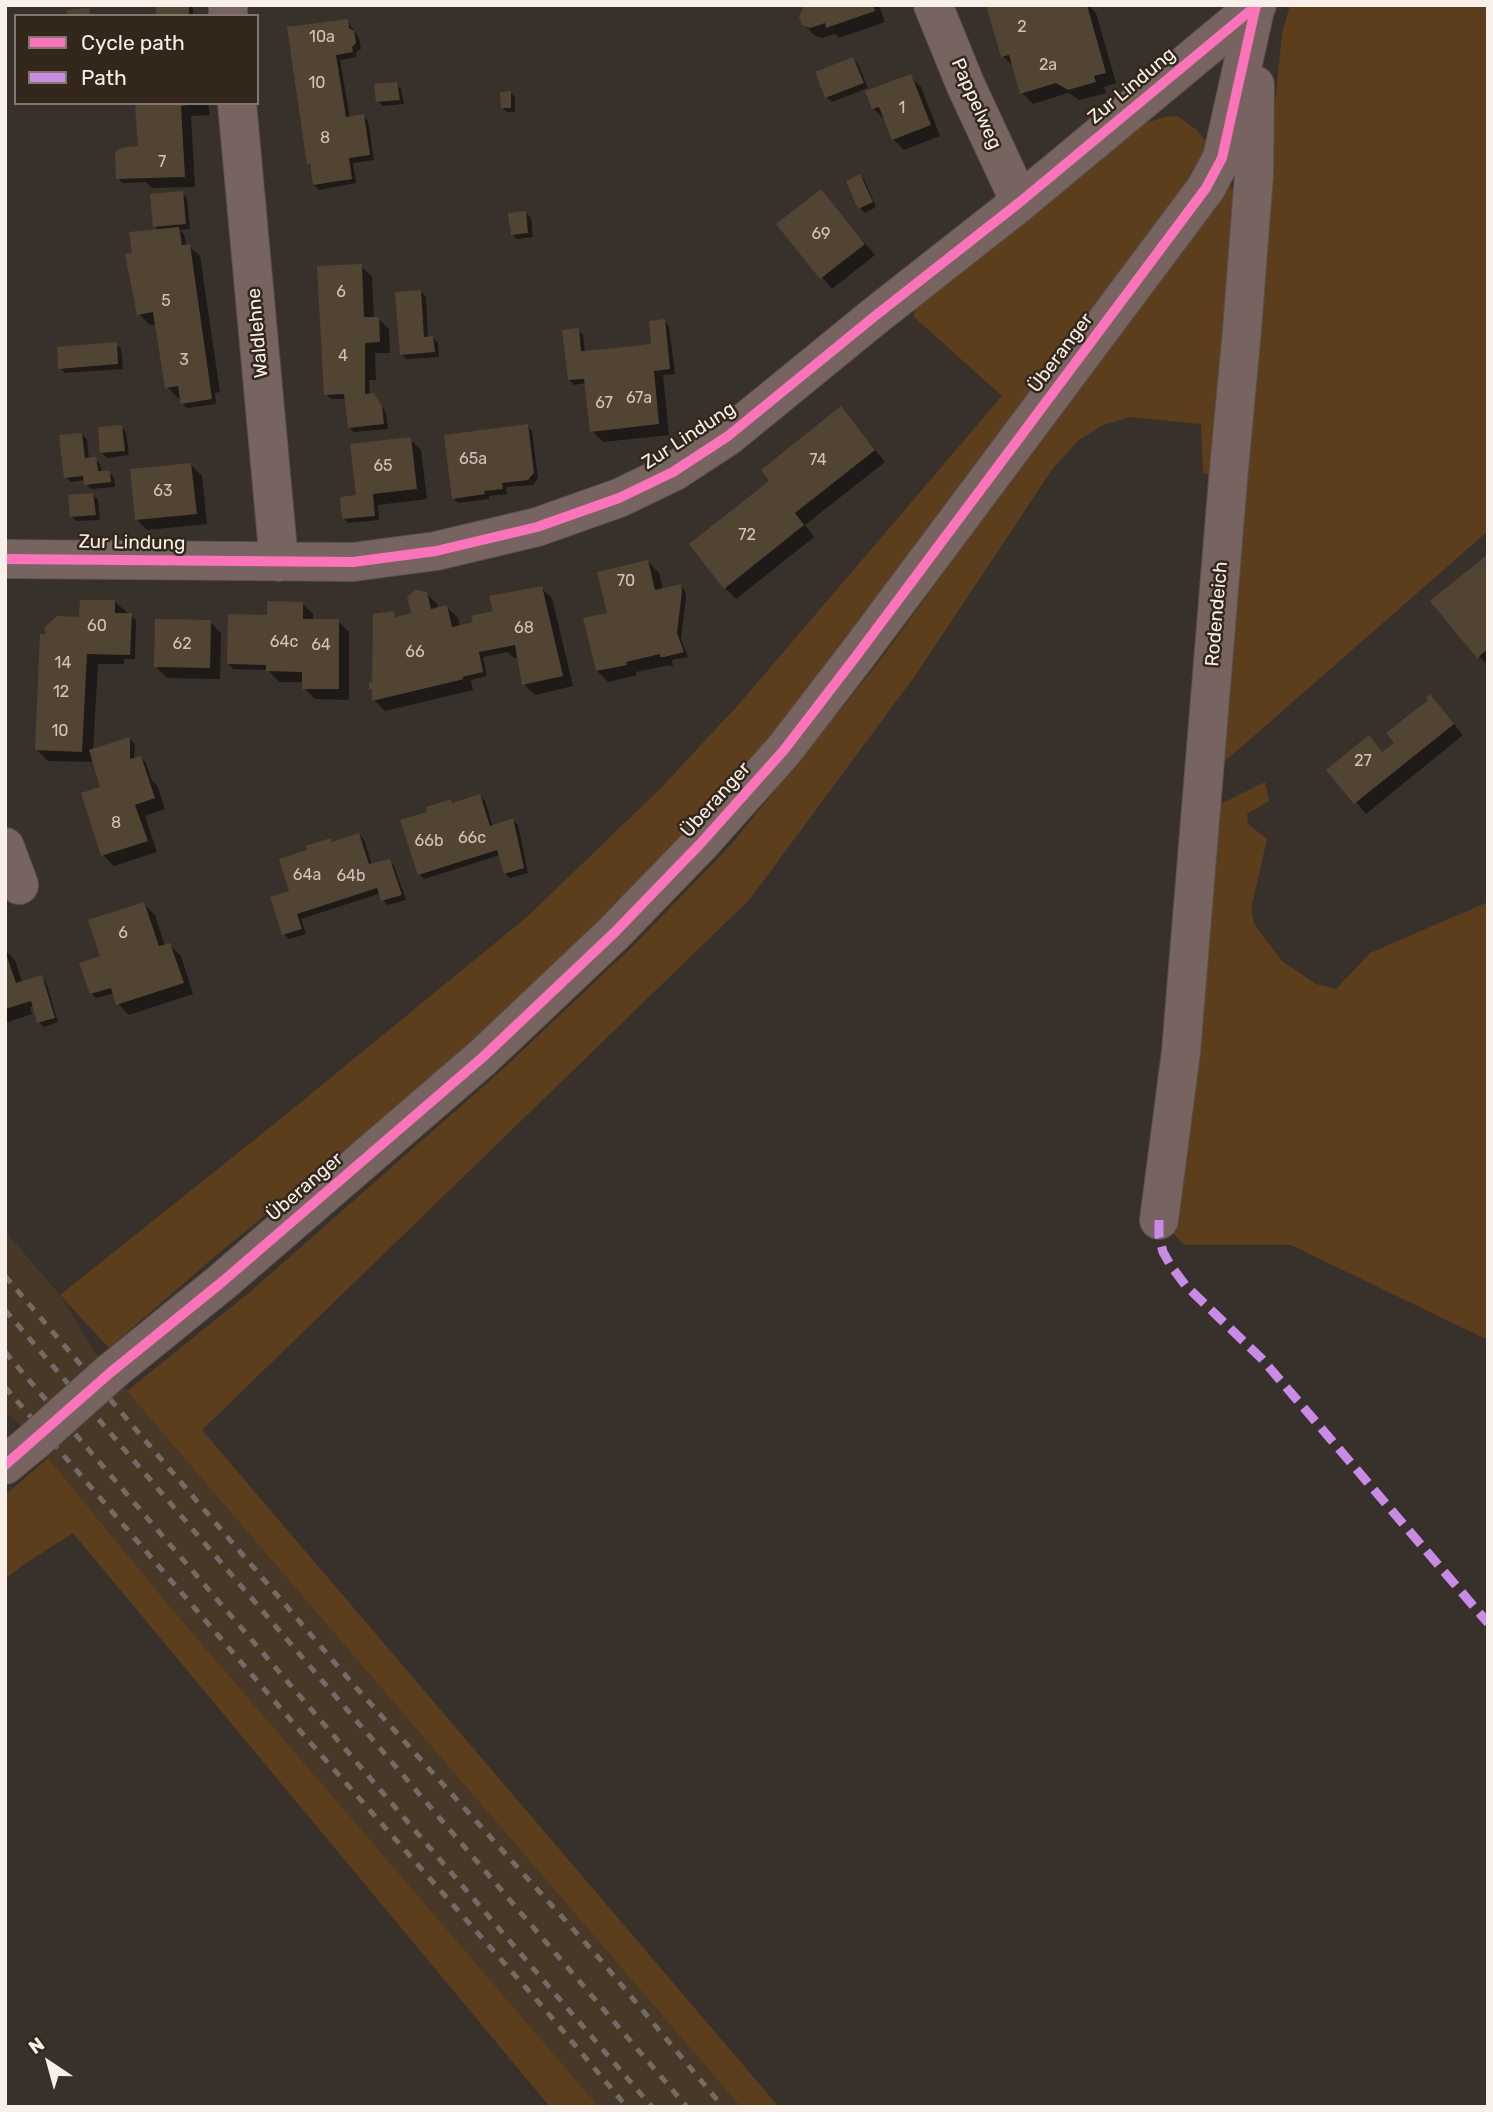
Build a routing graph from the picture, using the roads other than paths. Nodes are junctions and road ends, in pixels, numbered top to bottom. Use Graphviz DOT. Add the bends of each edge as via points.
graph roads {
  1 [pos="933,5"];
  2 [pos="1256,6"];
  3 [pos="237,105"];
  4 [pos="1020,202"];
  5 [pos="5,559"];
  6 [pos="279,562"];
  7 [pos="5,847"];
  8 [pos="19,885"];
  9 [pos="1159,1220"];
  10 [pos="5,1465"];
  1 -- 4 [label="street, Pappelweg"];
  2 -- 4 [label="street, Zur Lindung"];
  2 -- 9 [label="street, Rodendeich" via="1254,175 1242,330 1181,1052"];
  2 -- 10 [label="street, Überanger, bridge" via="1222,158 1206,188 784,750 614,933 483,1057"];
  3 -- 6 [label="street, Waldlehne"];
  4 -- 6 [label="street, Zur Lindung" via="728,436 673,472 619,498 537,527 436,551 353,562"];
  5 -- 6 [label="street, Zur Lindung"];
  7 -- 8 [label="street"];
}
